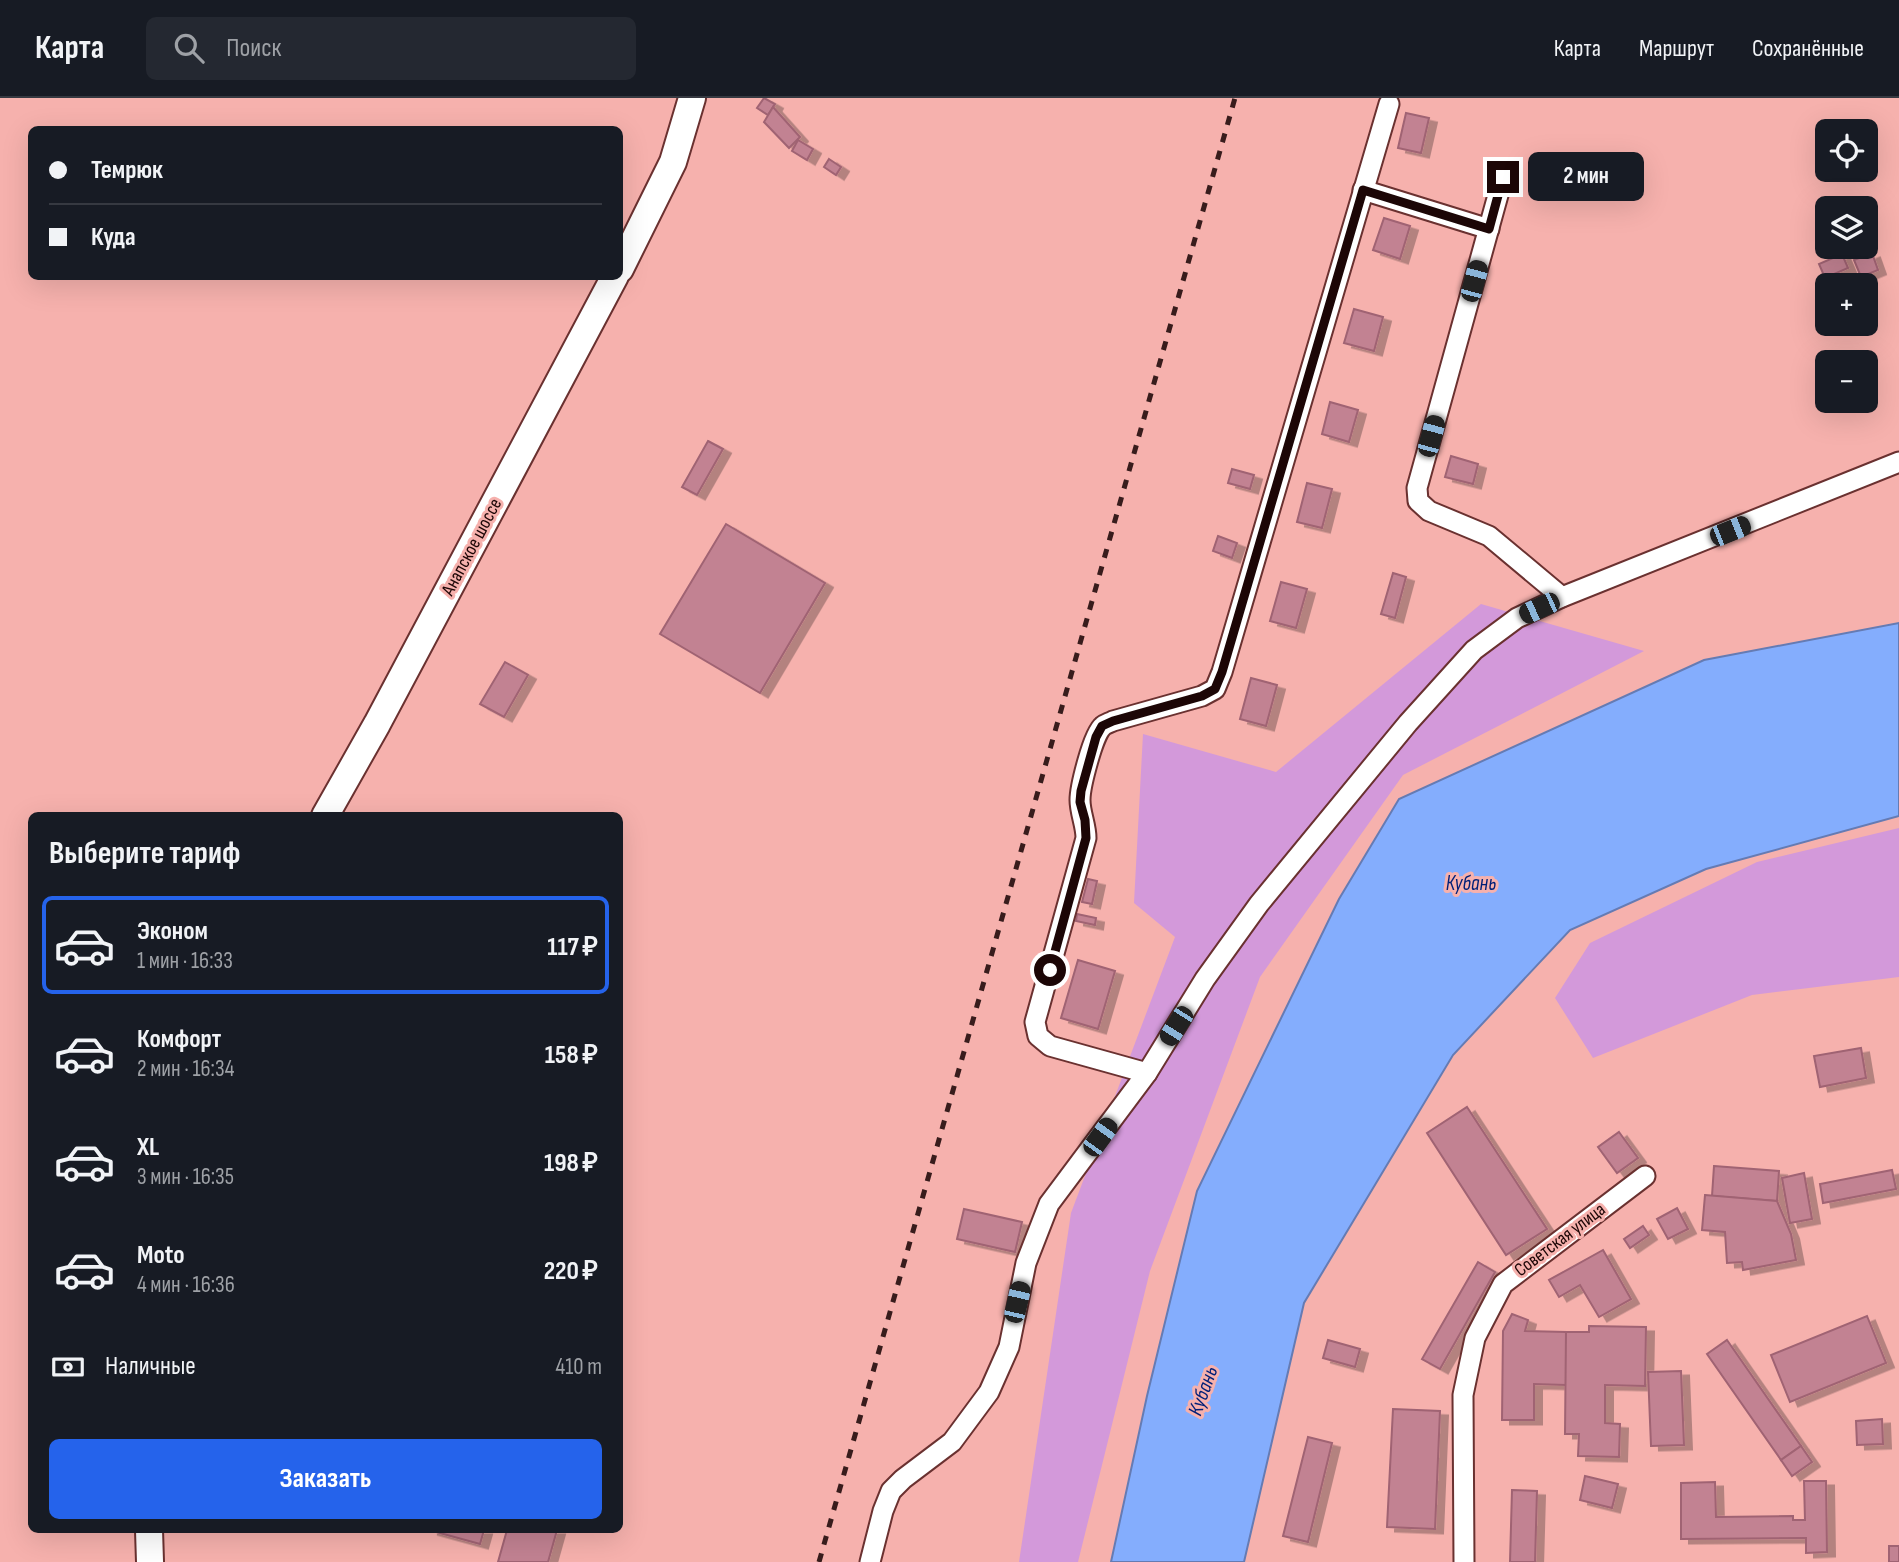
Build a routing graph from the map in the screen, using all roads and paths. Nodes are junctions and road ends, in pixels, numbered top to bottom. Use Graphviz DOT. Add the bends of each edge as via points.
graph roads {
  1 [pos="692,98"];
  2 [pos="1389,104"];
  3 [pos="1503,177"];
  4 [pos="1363,190"];
  5 [pos="1489,229"];
  6 [pos="623,263"];
  7 [pos="613,280"];
  8 [pos="1899,462"];
  9 [pos="1562,597"];
  10 [pos="326,812"];
  11 [pos="1147,1073"];
  12 [pos="1645,1176"];
  13 [pos="149,1533"];
  14 [pos="150,1562"];
  15 [pos="870,1562"];
  16 [pos="1464,1562"];
  1 -- 6 [label="street" via="673,162"];
  2 -- 4 [label="street"];
  3 -- 5 [label="street"];
  4 -- 5 [label="street"];
  4 -- 11 [label="street" via="1215,689 1102,726 1081,791 1086,838 1035,1022 1038,1036 1050,1046"];
  5 -- 9 [label="street" via="1417,488 1418,501 1429,511 1489,536"];
  7 -- 10 [label="street, Анапское шоссе"];
  8 -- 9 [label="street"];
  9 -- 11 [label="street" via="1517,618 1474,650 1408,723 1259,904 1205,979"];
  11 -- 15 [label="street" via="1049,1204 1026,1263 1009,1347 989,1392 952,1442 891,1492"];
  12 -- 16 [label="street, Советская улица" via="1503,1284 1475,1338 1463,1395"];
  13 -- 14 [label="street"];
}
